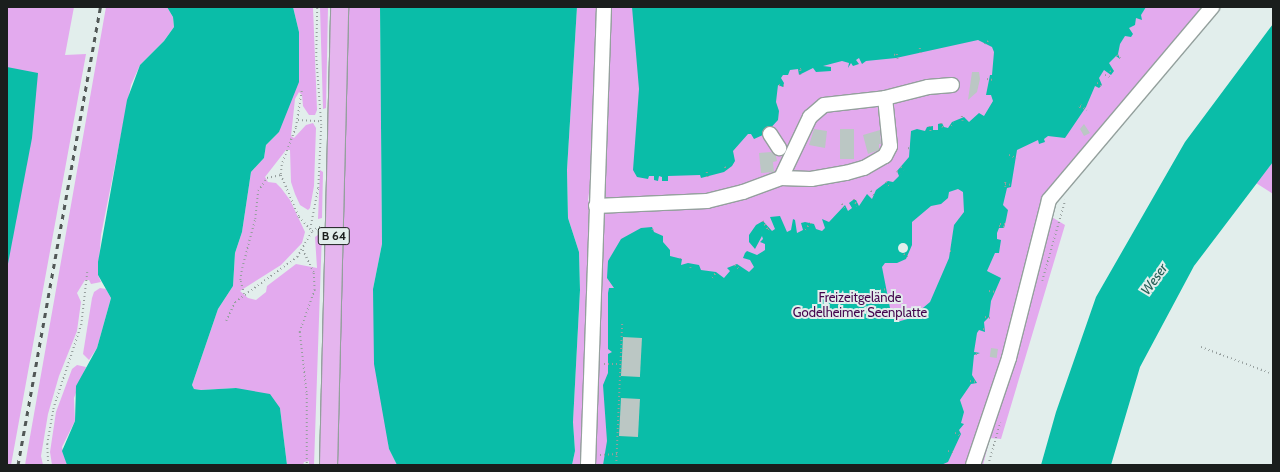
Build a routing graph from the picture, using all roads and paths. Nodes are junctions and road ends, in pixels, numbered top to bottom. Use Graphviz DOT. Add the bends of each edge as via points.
graph roads {
  1 [pos="317,7"];
  2 [pos="339,7"];
  3 [pos="604,7"];
  4 [pos="1212,7"];
  5 [pos="988,41"];
  6 [pos="984,44"];
  7 [pos="920,48"];
  8 [pos="922,53"];
  9 [pos="894,55"];
  10 [pos="1117,55"];
  11 [pos="1121,58"];
  12 [pos="898,59"];
  13 [pos="802,68"];
  14 [pos="1110,71"];
  15 [pos="1113,73"];
  16 [pos="800,75"];
  17 [pos="1105,75"];
  18 [pos="1110,77"];
  19 [pos="987,79"];
  20 [pos="993,80"];
  21 [pos="1097,83"];
  22 [pos="779,85"];
  23 [pos="952,85"];
  24 [pos="784,86"];
  25 [pos="1102,86"];
  26 [pos="302,92"];
  27 [pos="885,98"];
  28 [pos="1080,106"];
  29 [pos="1087,110"];
  30 [pos="962,116"];
  31 [pos="297,120"];
  32 [pos="320,120"];
  33 [pos="963,121"];
  34 [pos="940,123"];
  35 [pos="953,123"];
  36 [pos="930,126"];
  37 [pos="951,126"];
  38 [pos="943,128"];
  39 [pos="931,133"];
  40 [pos="770,134"];
  41 [pos="779,148"];
  42 [pos="908,148"];
  43 [pos="912,149"];
  44 [pos="1009,155"];
  45 [pos="1016,158"];
  46 [pos="725,167"];
  47 [pos="901,168"];
  48 [pos="727,170"];
  49 [pos="904,170"];
  50 [pos="897,171"];
  51 [pos="707,172"];
  52 [pos="900,174"];
  53 [pos="281,175"];
  54 [pos="781,178"];
  55 [pos="708,179"];
  56 [pos="886,182"];
  57 [pos="1005,184"];
  58 [pos="1012,185"];
  59 [pos="889,186"];
  60 [pos="871,191"];
  61 [pos="1067,196"];
  62 [pos="875,197"];
  63 [pos="854,199"];
  64 [pos="842,204"];
  65 [pos="596,206"];
  66 [pos="857,206"];
  67 [pos="846,210"];
  68 [pos="762,221"];
  69 [pos="812,222"];
  70 [pos="1006,224"];
  71 [pos="654,227"];
  72 [pos="1005,227"];
  73 [pos="310,228"];
  74 [pos="316,228"];
  75 [pos="770,228"];
  76 [pos="652,230"];
  77 [pos="805,230"];
  78 [pos="312,231"];
  79 [pos="303,250"];
  80 [pos="950,251"];
  81 [pos="953,251"];
  82 [pos="904,254"];
  83 [pos="908,257"];
  84 [pos="691,264"];
  85 [pos="735,265"];
  86 [pos="690,268"];
  87 [pos="739,269"];
  88 [pos="87,272"];
  89 [pos="716,272"];
  90 [pos="712,278"];
  91 [pos="1041,283"];
  92 [pos="887,289"];
  93 [pos="880,290"];
  94 [pos="989,291"];
  95 [pos="996,292"];
  96 [pos="244,294"];
  97 [pos="919,312"];
  98 [pos="922,315"];
  99 [pos="986,317"];
  100 [pos="991,318"];
  101 [pos="226,321"];
  102 [pos="622,322"];
  103 [pos="983,329"];
  104 [pos="986,330"];
  105 [pos="1201,347"];
  106 [pos="976,354"];
  107 [pos="980,354"];
  108 [pos="600,363"];
  109 [pos="620,364"];
  110 [pos="1273,374"];
  111 [pos="970,381"];
  112 [pos="977,382"];
  113 [pos="1001,420"];
  114 [pos="955,433"];
  115 [pos="961,436"];
  116 [pos="948,451"];
  117 [pos="954,453"];
  118 [pos="617,454"];
  119 [pos="592,460"];
  120 [pos="48,465"];
  121 [pos="307,465"];
  122 [pos="328,465"];
  123 [pos="616,465"];
  124 [pos="973,465"];
  125 [pos="988,465"];
  1 -- 32 [label="path" via="316,57"];
  2 -- 122 [label="main road, B 64"];
  3 -- 65 [label="lane"];
  4 -- 124 [label="lane" via="1049,200 1009,358"];
  5 -- 6 [label="path"];
  7 -- 8 [label="path"];
  9 -- 12 [label="path" via="897,54"];
  10 -- 11 [label="path"];
  13 -- 16 [label="path"];
  14 -- 15 [label="path"];
  17 -- 18 [label="path"];
  19 -- 20 [label="path"];
  21 -- 25 [label="path"];
  22 -- 24 [label="path"];
  23 -- 27 [label="lane" via="928,87"];
  26 -- 31 [label="path"];
  27 -- 54 [label="lane" via="835,102 817,110 810,117"];
  27 -- 54 [label="lane" via="890,146 885,156 864,168 846,173 811,179"];
  28 -- 29 [label="path"];
  30 -- 33 [label="path"];
  31 -- 32 [label="path"];
  31 -- 53 [label="path"];
  32 -- 73 [label="path" via="318,188"];
  34 -- 38 [label="path"];
  35 -- 37 [label="path"];
  36 -- 39 [label="path"];
  40 -- 41 [label="lane"];
  42 -- 43 [label="path"];
  44 -- 45 [label="path"];
  46 -- 48 [label="path"];
  47 -- 49 [label="path"];
  50 -- 52 [label="path"];
  51 -- 55 [label="path"];
  53 -- 73 [label="path" via="299,217"];
  53 -- 96 [label="path" via="267,178 258,191 255,219 240,280"];
  54 -- 65 [label="lane" via="743,192 707,201"];
  56 -- 59 [label="path"];
  57 -- 58 [label="path"];
  60 -- 62 [label="path"];
  61 -- 91 [label="path"];
  63 -- 66 [label="path"];
  64 -- 67 [label="path"];
  65 -- 119 [label="lane"];
  68 -- 75 [label="path" via="768,230"];
  69 -- 77 [label="path"];
  70 -- 72 [label="path" via="1000,225"];
  71 -- 76 [label="path"];
  73 -- 78 [label="path"];
  74 -- 78 [label="path"];
  78 -- 79 [label="path"];
  79 -- 96 [label="path" via="283,268"];
  79 -- 121 [label="path" via="312,268 315,290 300,332 307,394"];
  80 -- 81 [label="path"];
  82 -- 83 [label="path"];
  84 -- 86 [label="path"];
  85 -- 87 [label="path"];
  88 -- 120 [label="path" via="82,325 53,409"];
  89 -- 90 [label="path"];
  92 -- 93 [label="path"];
  94 -- 95 [label="path"];
  96 -- 101 [label="path" via="235,302"];
  97 -- 98 [label="path"];
  99 -- 100 [label="path"];
  102 -- 109 [label="path"];
  103 -- 104 [label="path"];
  105 -- 110 [label="path"];
  106 -- 107 [label="path"];
  108 -- 109 [label="path"];
  109 -- 118 [label="path"];
  111 -- 112 [label="path"];
  113 -- 125 [label="path"];
  114 -- 115 [label="path"];
  116 -- 117 [label="path"];
  118 -- 119 [label="path"];
  118 -- 123 [label="path"];
}
